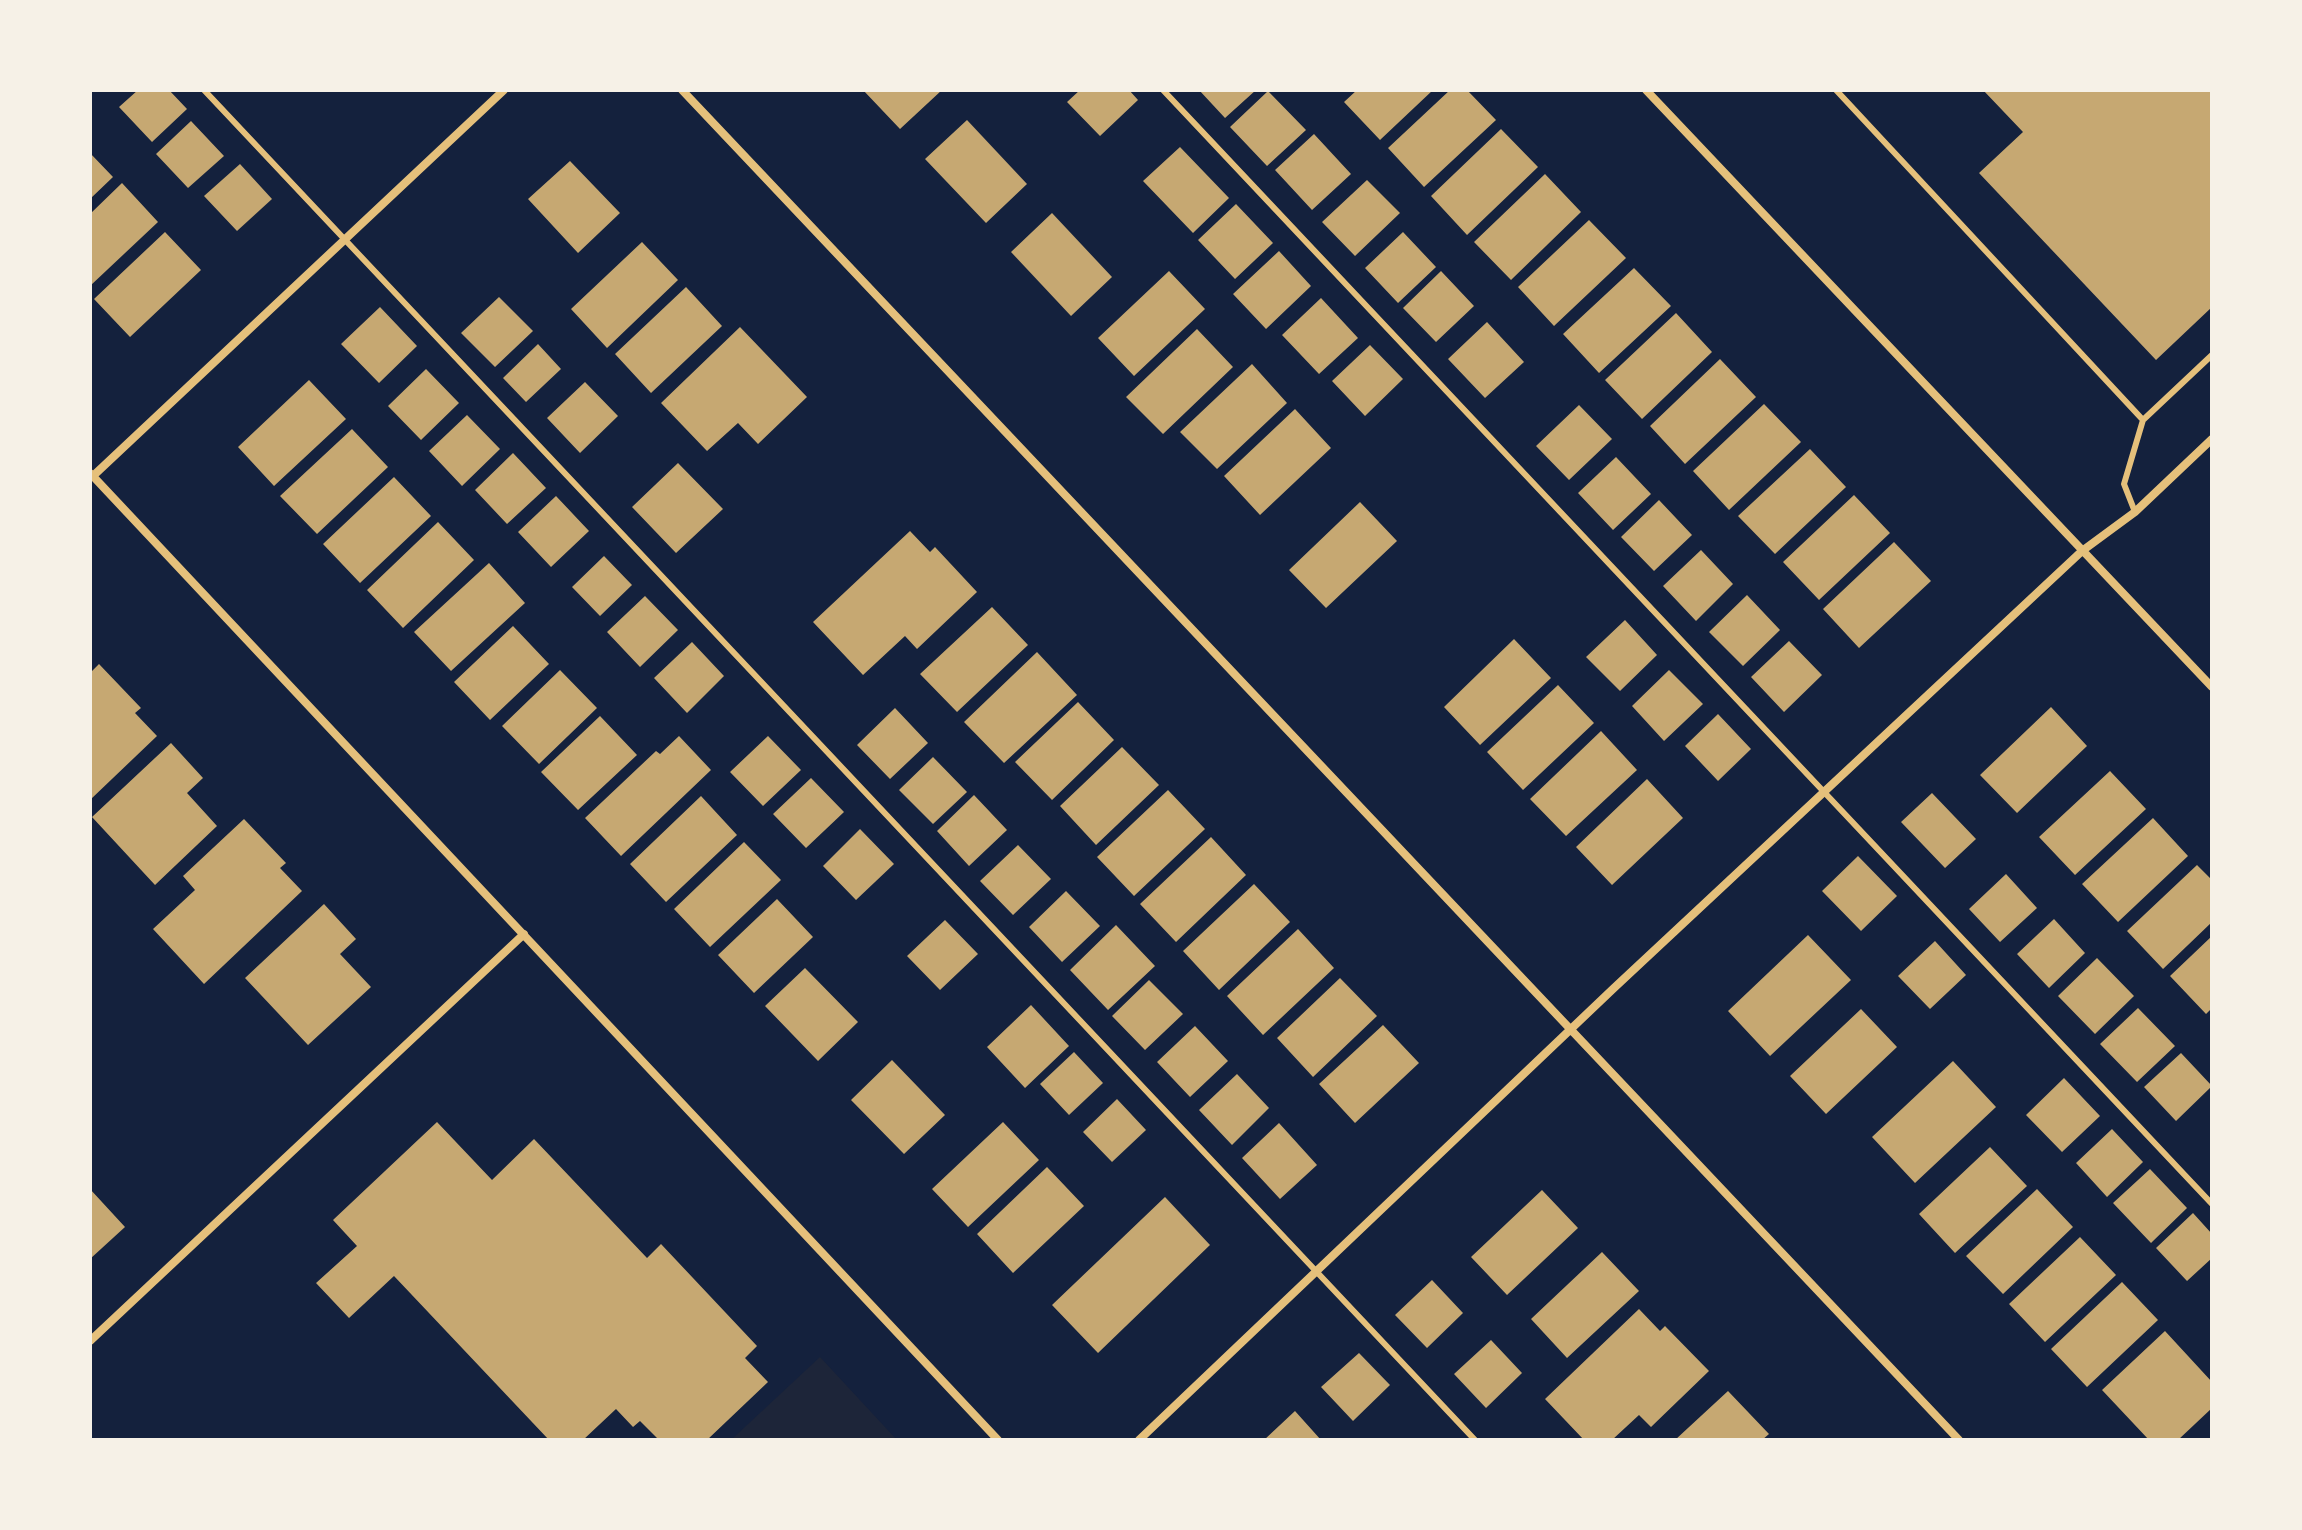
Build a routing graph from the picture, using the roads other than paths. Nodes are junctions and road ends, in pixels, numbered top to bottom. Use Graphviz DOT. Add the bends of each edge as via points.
graph roads {
  1 [pos="204,90"];
  2 [pos="504,90"];
  3 [pos="682,90"];
  4 [pos="1163,90"];
  5 [pos="1646,90"];
  6 [pos="1836,90"];
  7 [pos="345,239"];
  8 [pos="2212,355"];
  9 [pos="2143,420"];
  10 [pos="2212,439"];
  11 [pos="92,475"];
  12 [pos="2135,512"];
  13 [pos="2082,551"];
  14 [pos="2212,687"];
  15 [pos="1824,791"];
  16 [pos="524,934"];
  17 [pos="1571,1030"];
  18 [pos="2212,1204"];
  19 [pos="1317,1273"];
  20 [pos="90,1341"];
  21 [pos="998,1440"];
  22 [pos="1139,1440"];
  23 [pos="1475,1440"];
  24 [pos="1959,1440"];
  1 -- 7 [label="lane"];
  2 -- 7 [label="street"];
  3 -- 17 [label="street"];
  4 -- 15 [label="lane"];
  5 -- 13 [label="street"];
  6 -- 9 [label="lane"];
  7 -- 11 [label="street"];
  7 -- 19 [label="lane"];
  8 -- 9 [label="lane"];
  9 -- 12 [label="lane" via="2124,484"];
  10 -- 12 [label="street"];
  11 -- 16 [label="street"];
  12 -- 13 [label="street"];
  13 -- 14 [label="street"];
  13 -- 15 [label="street"];
  15 -- 17 [label="street"];
  15 -- 18 [label="lane"];
  16 -- 20 [label="street"];
  16 -- 21 [label="street"];
  17 -- 19 [label="street"];
  17 -- 24 [label="street"];
  19 -- 22 [label="street"];
  19 -- 23 [label="lane"];
}
